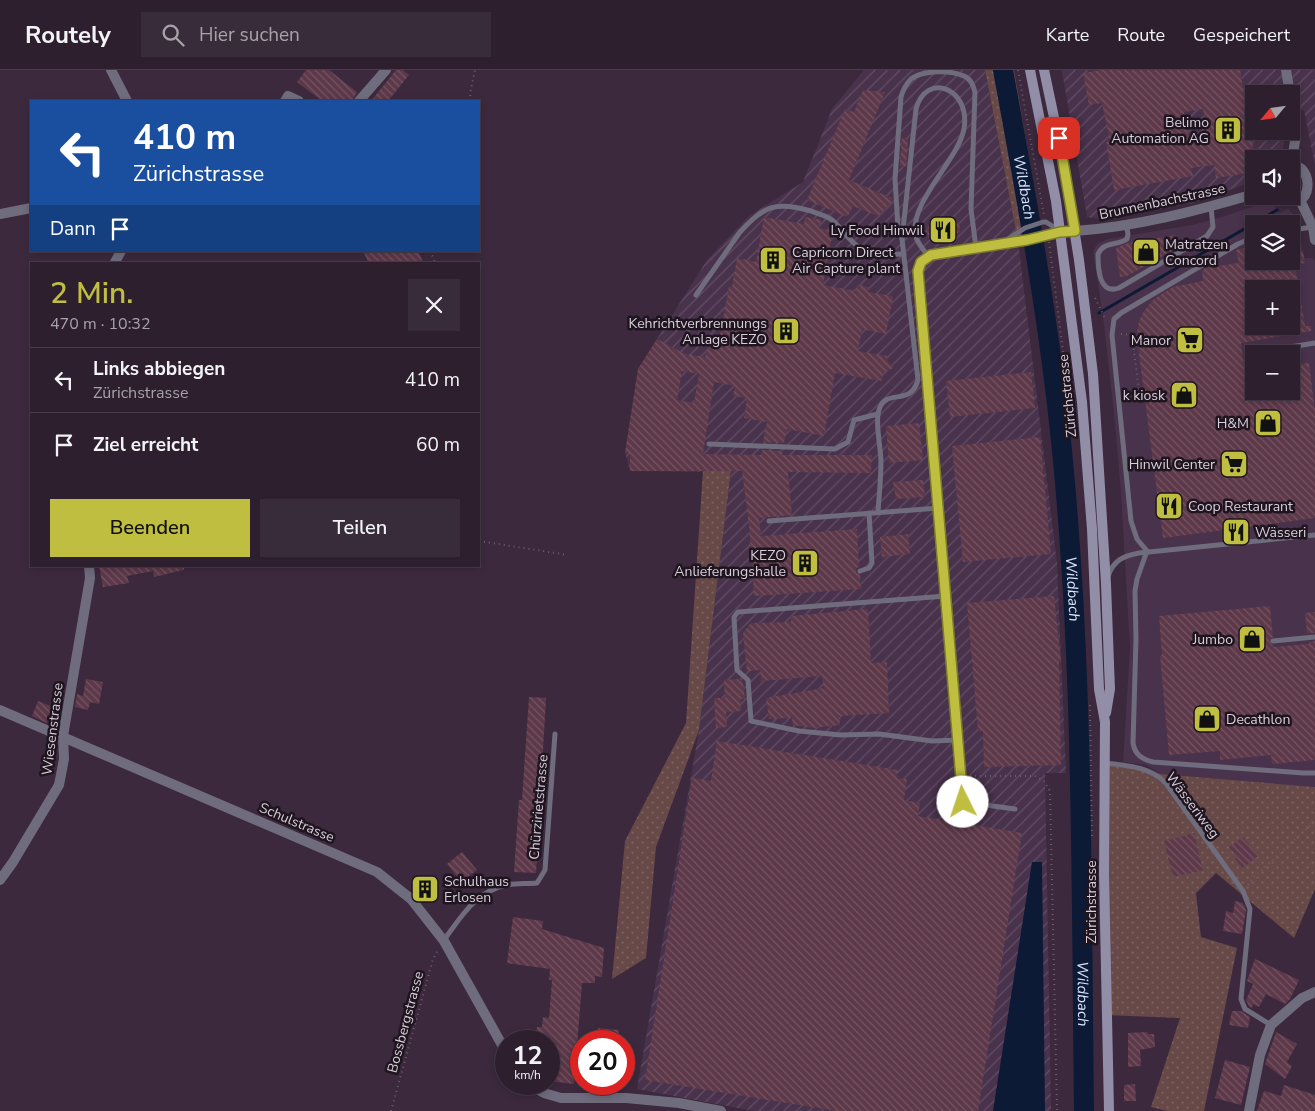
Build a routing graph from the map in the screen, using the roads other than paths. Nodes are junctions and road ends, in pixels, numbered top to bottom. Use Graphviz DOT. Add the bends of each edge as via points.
graph roads {
  1 [pos="111,70"];
  2 [pos="386,70"];
  3 [pos="1030,70"];
  4 [pos="1044,70"];
  5 [pos="1286,70"];
  6 [pos="957,71"];
  7 [pos="1288,85"];
  8 [pos="126,100"];
  9 [pos="360,100"];
  10 [pos="1300,166"];
  11 [pos="1245,197"];
  12 [pos="1300,200"];
  13 [pos="1211,207"];
  14 [pos="30,208"];
  15 [pos="0,214"];
  16 [pos="1126,224"];
  17 [pos="1312,228"];
  18 [pos="1300,229"];
  19 [pos="1075,231"];
  20 [pos="1060,232"];
  21 [pos="902,239"];
  22 [pos="1315,240"];
  23 [pos="1245,241"];
  24 [pos="999,244"];
  25 [pos="976,248"];
  26 [pos="904,254"];
  27 [pos="928,256"];
  28 [pos="696,295"];
  29 [pos="1315,343"];
  30 [pos="1300,345"];
  31 [pos="878,414"];
  32 [pos="709,444"];
  33 [pos="939,508"];
  34 [pos="878,512"];
  35 [pos="869,513"];
  36 [pos="769,521"];
  37 [pos="1315,535"];
  38 [pos="1147,552"];
  39 [pos="89,567"];
  40 [pos="860,571"];
  41 [pos="1106,584"];
  42 [pos="946,596"];
  43 [pos="1315,637"];
  44 [pos="1273,641"];
  45 [pos="0,710"];
  46 [pos="1104,722"];
  47 [pos="556,734"];
  48 [pos="63,736"];
  49 [pos="959,740"];
  50 [pos="1106,763"];
  51 [pos="1315,773"];
  52 [pos="1015,810"];
  53 [pos="0,880"];
  54 [pos="444,941"];
  55 [pos="1315,992"];
  56 [pos="1271,1025"];
  57 [pos="495,1032"];
  58 [pos="551,1095"];
  59 [pos="720,1111"];
  60 [pos="1109,1111"];
  61 [pos="1249,1111"];
  1 -- 8 [label="street"];
  2 -- 9 [label="street"];
  3 -- 20 [label="main road, Zürichstrasse"];
  4 -- 19 [label="main road, Zürichstrasse"];
  5 -- 7 [label="street"];
  6 -- 21 [label="lane" via="923,72 911,79 902,96 895,179 898,228"];
  6 -- 25 [label="lane" via="970,80 975,92 971,209"];
  10 -- 12 [label="street" via="1308,170 1313,180 1309,195"];
  11 -- 13 [label="street, Brunnenbachstrasse"];
  12 -- 17 [label="street"];
  13 -- 16 [label="street, Brunnenbachstrasse"];
  13 -- 16 [label="lane" via="1213,227 1207,236 1111,290 1101,280 1098,254 1105,245 1127,239"];
  14 -- 15 [label="street"];
  16 -- 19 [label="street, Brunnenbachstrasse"];
  17 -- 18 [label="lane"];
  17 -- 22 [label="street"];
  19 -- 20 [label="main road"];
  19 -- 41 [label="main road, Zürichstrasse" via="1093,374"];
  20 -- 24 [label="lane"];
  20 -- 24 [label="lane" via="1044,222 1025,228"];
  20 -- 46 [label="main road, Zürichstrasse" via="1082,402 1099,689"];
  21 -- 26 [label="lane"];
  21 -- 27 [label="lane" via="916,109 925,93 944,88 960,99 964,124 958,145 926,195 916,222 917,238"];
  23 -- 38 [label="lane" via="1121,313 1112,325 1131,521 1137,539"];
  24 -- 25 [label="lane"];
  25 -- 27 [label="lane"];
  26 -- 28 [label="lane" via="864,250 826,216 792,206 779,206 748,222"];
  26 -- 31 [label="lane" via="918,380 910,394 885,401"];
  27 -- 33 [label="lane" via="921,262 918,275"];
  29 -- 30 [label="lane"];
  31 -- 32 [label="lane" via="854,420 848,442 834,449"];
  31 -- 34 [label="lane" via="881,461"];
  33 -- 34 [label="lane"];
  33 -- 42 [label="lane"];
  34 -- 35 [label="lane"];
  35 -- 36 [label="lane"];
  35 -- 40 [label="lane" via="872,563"];
  37 -- 38 [label="lane"];
  38 -- 41 [label="lane" via="1118,560 1110,570"];
  38 -- 51 [label="lane" via="1135,591 1133,743 1138,756 1153,762"];
  39 -- 48 [label="street, Wiesenstrasse" via="90,578"];
  41 -- 46 [label="main road, Zürichstrasse" via="1110,689"];
  42 -- 49 [label="lane"];
  42 -- 49 [label="lane" via="738,612 734,617 737,670 748,680 751,721 799,731 841,735 879,734 932,741"];
  43 -- 44 [label="lane"];
  45 -- 48 [label="street, Schulstrasse"];
  46 -- 50 [label="main road, Zürichstrasse"];
  47 -- 54 [label="lane, Chürzirietstrasse" via="545,870 537,883 506,885 482,894 472,902"];
  48 -- 53 [label="street, Wiesenstrasse" via="64,759 59,785"];
  48 -- 54 [label="street, Schulstrasse" via="377,872 412,899"];
  49 -- 52 [label="lane" via="963,802"];
  50 -- 56 [label="lane, Wässeriweg" via="1139,767 1160,778 1243,891 1250,910 1241,999 1246,1009"];
  50 -- 60 [label="main road, Zürichstrasse" via="1104,874"];
  54 -- 57 [label="street, Schulstrasse"];
  55 -- 56 [label="street" via="1302,998"];
  56 -- 61 [label="street" via="1260,1055"];
  58 -- 59 [label="street" via="679,1103"];
}
